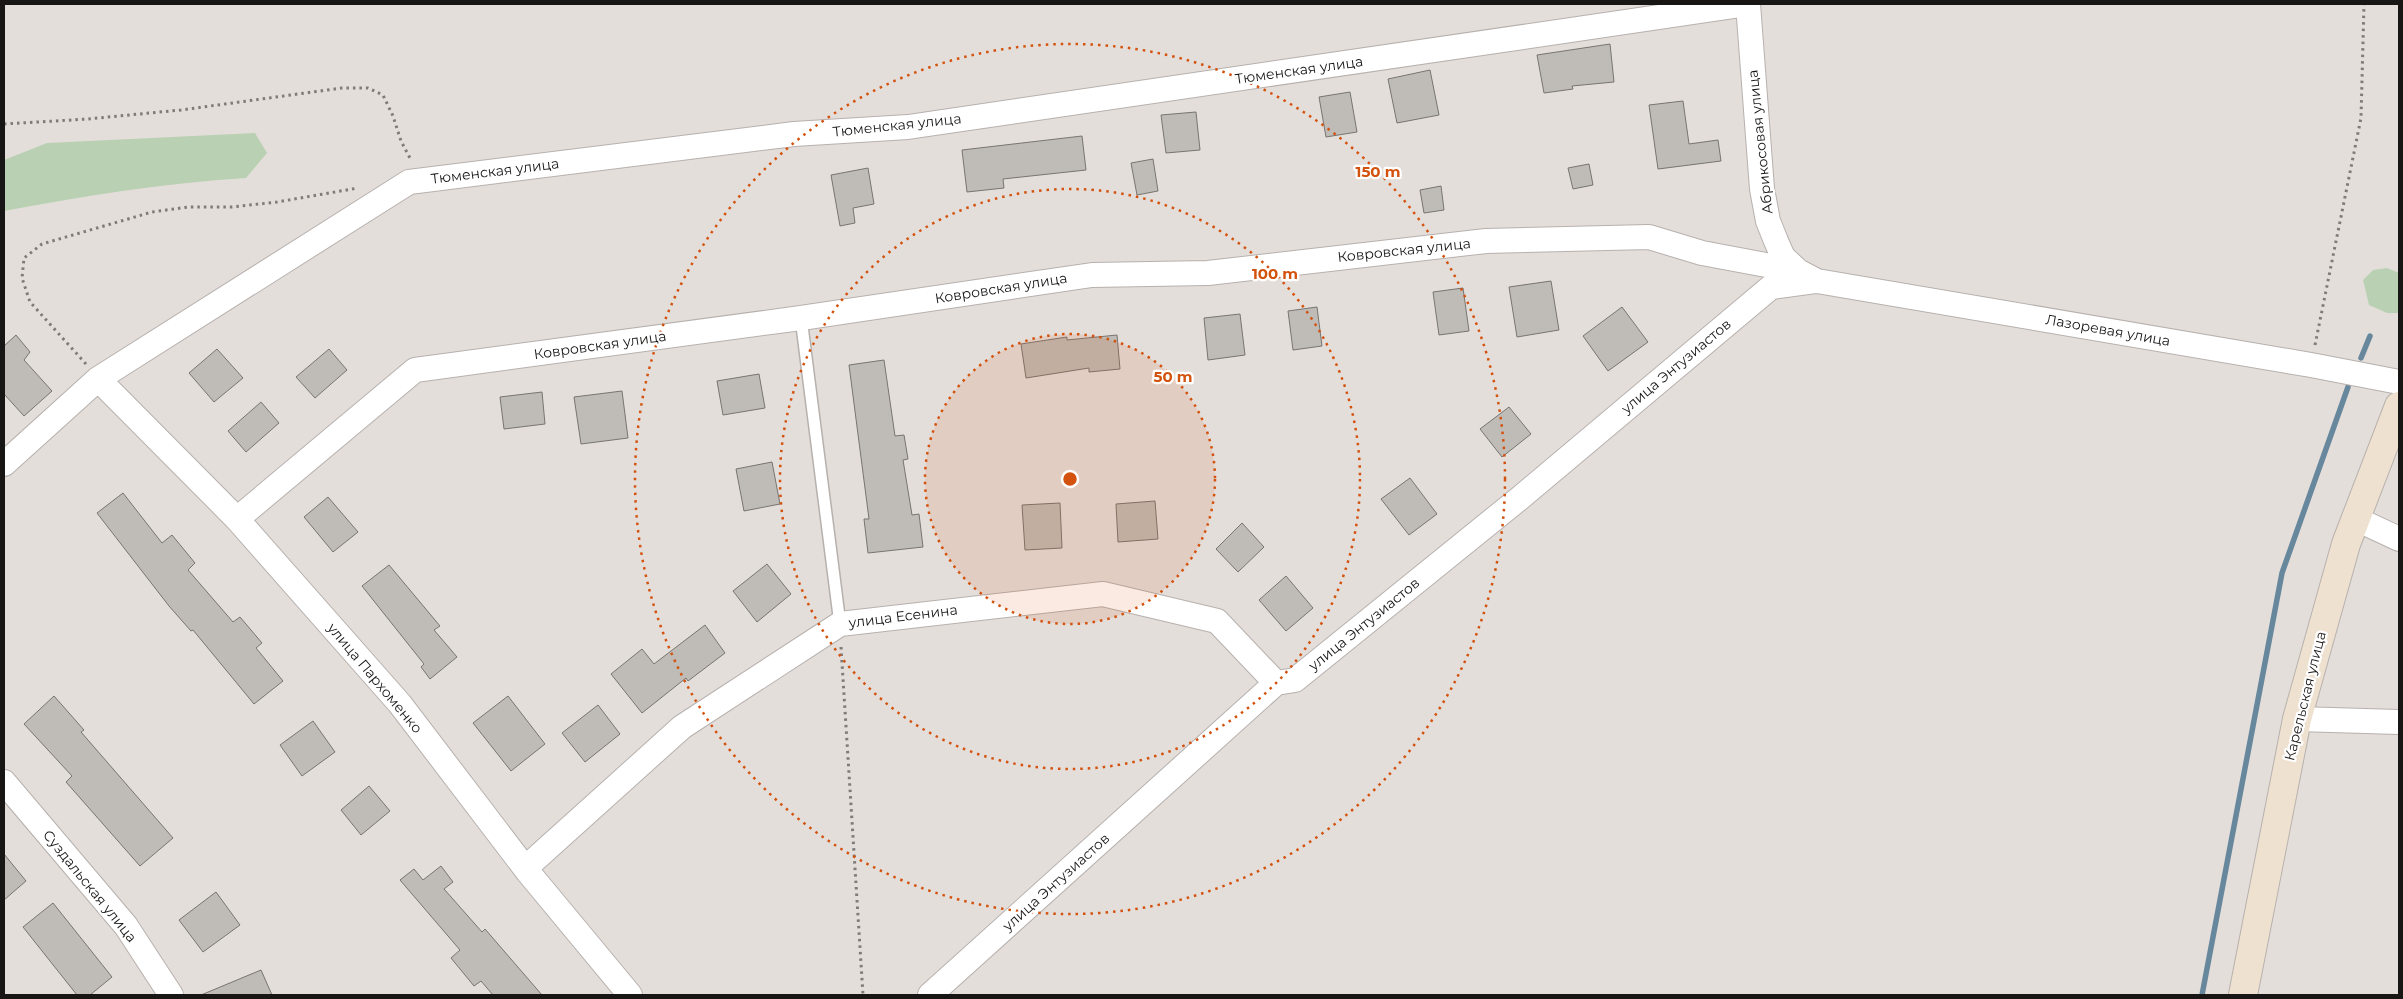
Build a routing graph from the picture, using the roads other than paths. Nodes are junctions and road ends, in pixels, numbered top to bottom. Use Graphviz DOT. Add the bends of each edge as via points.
graph roads {
  1 [pos="1748,4"];
  2 [pos="1807,276"];
  3 [pos="801,318"];
  4 [pos="98,379"];
  5 [pos="2399,382"];
  6 [pos="2399,406"];
  7 [pos="4,464"];
  8 [pos="2354,518"];
  9 [pos="237,519"];
  10 [pos="2399,539"];
  11 [pos="840,624"];
  12 [pos="1276,683"];
  13 [pos="2297,719"];
  14 [pos="2399,722"];
  15 [pos="4,782"];
  16 [pos="528,872"];
  17 [pos="171,995"];
  18 [pos="630,995"];
  19 [pos="930,995"];
  20 [pos="2243,995"];
  1 -- 2 [label="street, Абрикосовая улица" via="1768,222 1783,257"];
  1 -- 4 [label="street, Тюменская улица" via="908,127 794,134 409,182"];
  2 -- 3 [label="street, Ковровская улица" via="1702,253 1649,237 1486,241 1208,273 1092,274"];
  2 -- 5 [label="street, Лазоревая улица"];
  2 -- 12 [label="street, улица Энтузиастов" via="1771,286 1520,498 1295,680"];
  3 -- 9 [label="street, Ковровская улица" via="415,370"];
  3 -- 11 [label="lane"];
  4 -- 7 [label="street, Тюменская улица"];
  4 -- 9 [label="street, улица Пархоменко"];
  6 -- 8 [label="main road, Карельская улица"];
  8 -- 10 [label="street"];
  8 -- 13 [label="main road, Карельская улица"];
  9 -- 16 [label="street, улица Пархоменко" via="400,704"];
  11 -- 12 [label="street, улица Есенина" via="1103,594 1217,621"];
  11 -- 16 [label="street, улица Есенина" via="682,726 531,862"];
  12 -- 19 [label="street, улица Энтузиастов"];
  13 -- 14 [label="street"];
  13 -- 20 [label="main road, Карельская улица"];
  15 -- 17 [label="street, Суздальская улица" via="126,926"];
  16 -- 18 [label="street, улица Пархоменко"];
}
